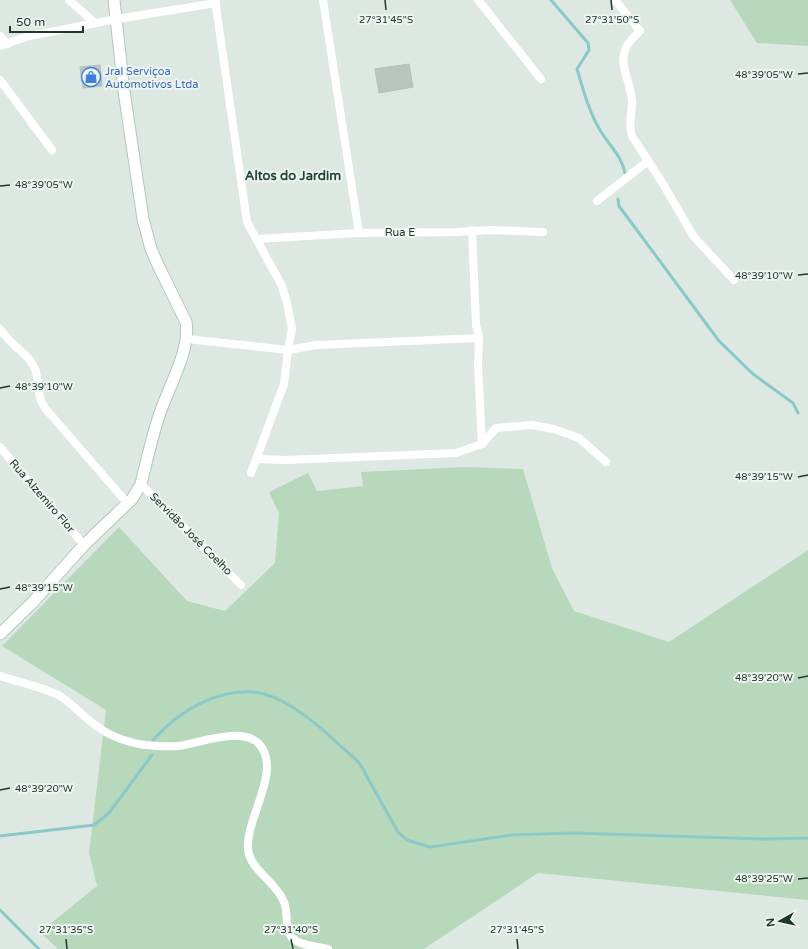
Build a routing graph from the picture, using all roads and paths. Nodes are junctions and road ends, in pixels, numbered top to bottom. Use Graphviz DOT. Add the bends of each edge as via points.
graph roads {
  1 [pos="70,0"];
  2 [pos="114,0"];
  3 [pos="323,0"];
  4 [pos="478,0"];
  5 [pos="615,0"];
  6 [pos="216,2"];
  7 [pos="116,19"];
  8 [pos="95,23"];
  9 [pos="0,36"];
  10 [pos="4,45"];
  11 [pos="0,80"];
  12 [pos="541,80"];
  13 [pos="52,150"];
  14 [pos="648,161"];
  15 [pos="597,201"];
  16 [pos="472,230"];
  17 [pos="359,232"];
  18 [pos="544,232"];
  19 [pos="256,239"];
  20 [pos="734,280"];
  21 [pos="0,329"];
  22 [pos="479,338"];
  23 [pos="187,339"];
  24 [pos="288,350"];
  25 [pos="482,444"];
  26 [pos="0,447"];
  27 [pos="256,459"];
  28 [pos="606,462"];
  29 [pos="251,473"];
  30 [pos="141,484"];
  31 [pos="128,504"];
  32 [pos="84,545"];
  33 [pos="241,585"];
  34 [pos="0,634"];
  35 [pos="0,676"];
  36 [pos="328,949"];
  1 -- 8 [label="street"];
  2 -- 7 [label="street"];
  3 -- 17 [label="street"];
  4 -- 12 [label="street"];
  5 -- 14 [label="street" via="640,31 625,49 624,67 632,101 629,129"];
  6 -- 7 [label="street"];
  6 -- 19 [label="street" via="244,207 247,222"];
  7 -- 8 [label="street"];
  7 -- 23 [label="street" via="143,219 151,249 186,322"];
  8 -- 10 [label="street" via="28,36"];
  9 -- 10 [label="street"];
  11 -- 13 [label="street"];
  14 -- 15 [label="street"];
  14 -- 20 [label="street" via="694,237"];
  16 -- 17 [label="street, Rua E"];
  16 -- 18 [label="street, Rua E"];
  16 -- 22 [label="street" via="476,325"];
  17 -- 19 [label="street, Rua E"];
  19 -- 24 [label="street" via="282,286 287,303 292,329"];
  21 -- 31 [label="street" via="33,366 42,405"];
  22 -- 24 [label="street" via="316,345"];
  22 -- 25 [label="street"];
  23 -- 24 [label="street"];
  23 -- 30 [label="street" via="156,424"];
  24 -- 27 [label="street" via="284,384"];
  25 -- 27 [label="street" via="456,453"];
  25 -- 28 [label="street" via="496,428 532,425 554,429 579,438"];
  26 -- 32 [label="street, Rua Alzemiro Flor"];
  27 -- 29 [label="street"];
  30 -- 31 [label="street"];
  30 -- 33 [label="street, Servidão José Coelho"];
  31 -- 32 [label="street"];
  32 -- 34 [label="street"];
  35 -- 36 [label="street" via="59,696 102,730 127,741 144,745 176,746 241,736 251,738 259,744 265,753 267,776 248,838 249,854 283,899 290,937 301,943"];
}
